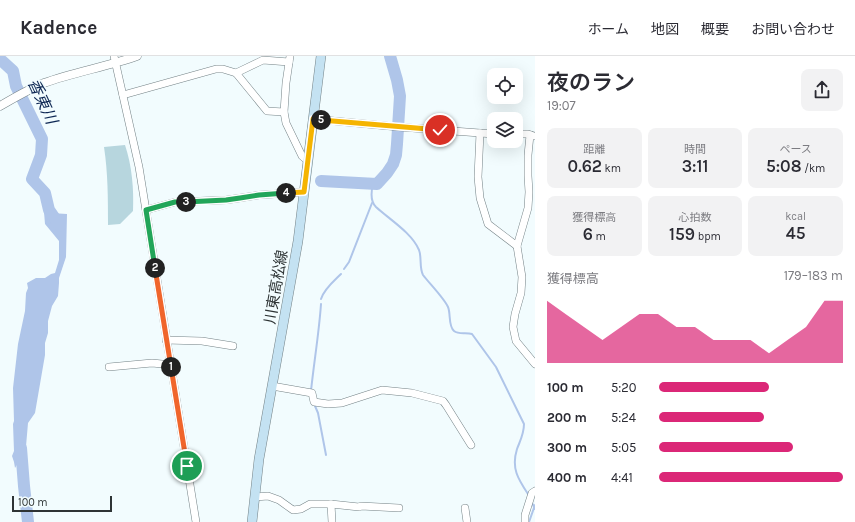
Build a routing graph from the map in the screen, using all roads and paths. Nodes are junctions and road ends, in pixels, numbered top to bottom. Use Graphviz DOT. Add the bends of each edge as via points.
graph roads {
  1 [pos="137,56"];
  2 [pos="321,56"];
  3 [pos="290,59"];
  4 [pos="115,60"];
  5 [pos="236,73"];
  6 [pos="123,95"];
  7 [pos="0,106"];
  8 [pos="284,112"];
  9 [pos="313,119"];
  10 [pos="480,133"];
  11 [pos="487,134"];
  12 [pos="523,135"];
  13 [pos="533,136"];
  14 [pos="308,161"];
  15 [pos="304,192"];
  16 [pos="146,210"];
  17 [pos="517,246"];
  18 [pos="166,340"];
  19 [pos="233,346"];
  20 [pos="535,364"];
  21 [pos="109,367"];
  22 [pos="171,369"];
  23 [pos="272,386"];
  24 [pos="471,445"];
  25 [pos="535,491"];
  26 [pos="255,497"];
  27 [pos="330,504"];
  28 [pos="400,508"];
  29 [pos="465,508"];
  30 [pos="196,522"];
  31 [pos="252,522"];
  32 [pos="332,522"];
  33 [pos="467,522"];
  34 [pos="525,522"];
  1 -- 4 [label="street"];
  2 -- 9 [label="main road, 川東高松線"];
  3 -- 5 [label="street" via="263,60"];
  3 -- 8 [label="street"];
  4 -- 6 [label="street"];
  4 -- 7 [label="street" via="43,83"];
  5 -- 6 [label="street" via="216,69"];
  5 -- 8 [label="street" via="267,111"];
  6 -- 16 [label="street"];
  8 -- 14 [label="street" via="286,124 302,156"];
  9 -- 10 [label="street"];
  9 -- 14 [label="main road, 川東高松線"];
  10 -- 11 [label="street"];
  10 -- 17 [label="street" via="478,177 480,198 488,224"];
  12 -- 13 [label="street"];
  13 -- 17 [label="street" via="528,155 528,208"];
  14 -- 15 [label="main road, 川東高松線"];
  15 -- 16 [label="street" via="175,202"];
  15 -- 23 [label="main road, 川東高松線" via="298,241"];
  16 -- 18 [label="street"];
  17 -- 20 [label="street" via="522,293 514,314 513,327 516,341"];
  18 -- 19 [label="street" via="202,341"];
  18 -- 22 [label="street"];
  21 -- 22 [label="street" via="152,363 162,364"];
  22 -- 30 [label="street"];
  23 -- 24 [label="street" via="312,393 314,402 328,404 342,403 382,390 412,393 442,401"];
  23 -- 26 [label="main road, 川東高松線"];
  25 -- 34 [label="street" via="532,493"];
  26 -- 27 [label="street" via="268,496 293,510 310,504"];
  26 -- 31 [label="main road, 川東高松線"];
  27 -- 28 [label="street"];
  27 -- 32 [label="street"];
  29 -- 33 [label="street"];
}
